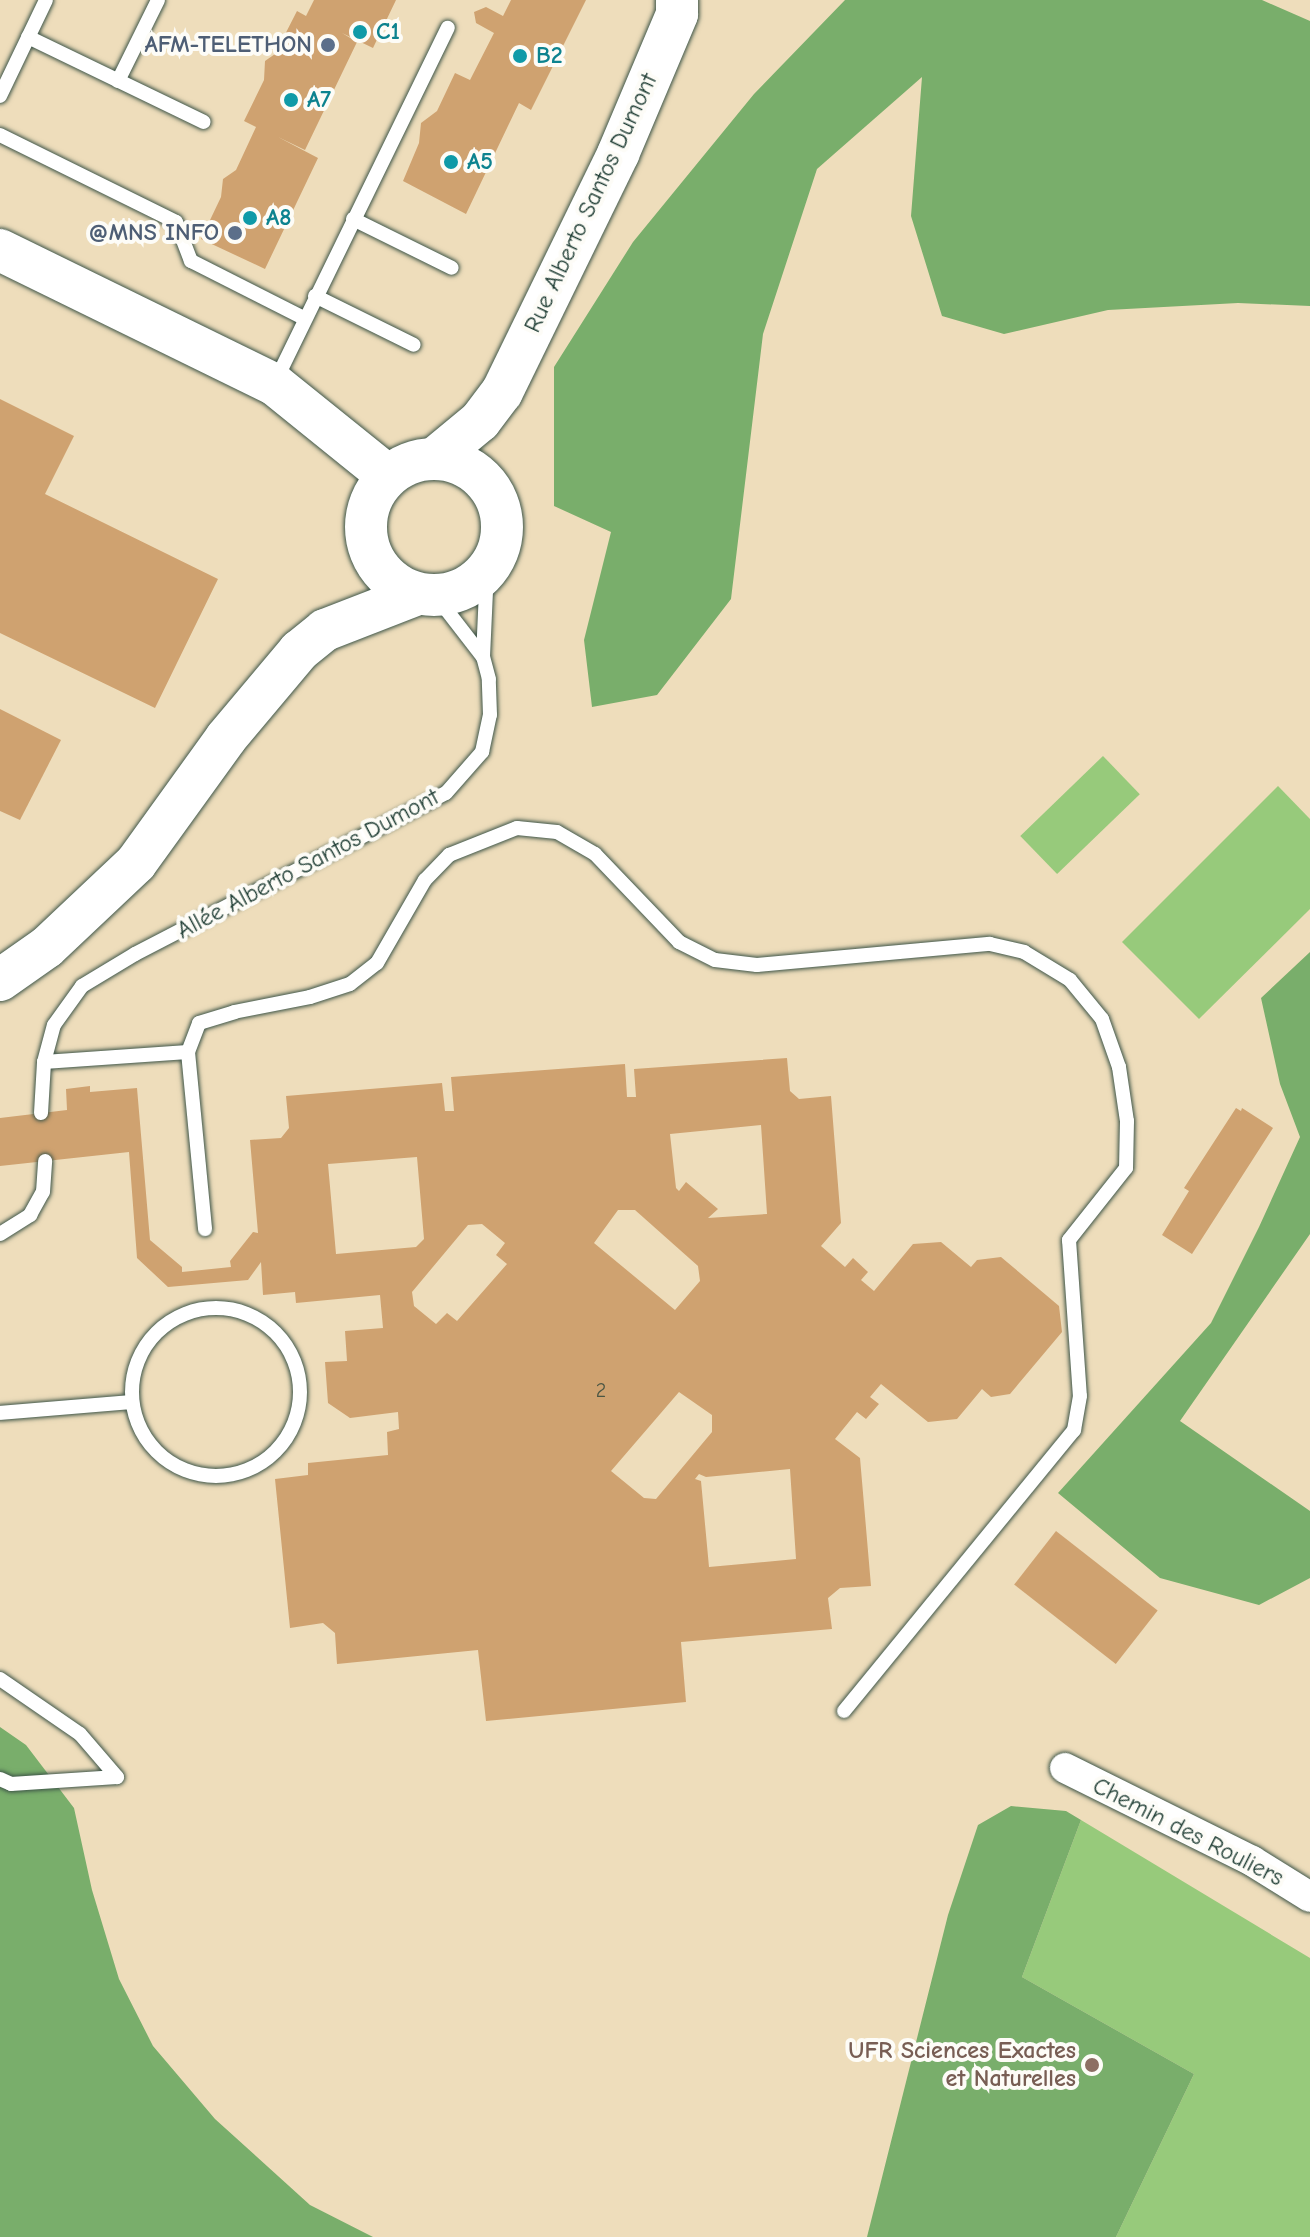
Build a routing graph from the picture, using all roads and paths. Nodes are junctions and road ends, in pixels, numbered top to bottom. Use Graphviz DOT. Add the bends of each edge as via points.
graph roads {
  1 [pos="46,0"];
  2 [pos="158,0"];
  3 [pos="682,5"];
  4 [pos="448,28"];
  5 [pos="28,37"];
  6 [pos="118,81"];
  7 [pos="0,96"];
  8 [pos="204,122"];
  9 [pos="0,135"];
  10 [pos="353,219"];
  11 [pos="0,250"];
  12 [pos="452,268"];
  13 [pos="315,296"];
  14 [pos="304,318"];
  15 [pos="414,345"];
  16 [pos="274,384"];
  17 [pos="502,392"];
  18 [pos="434,459"];
  19 [pos="388,476"];
  20 [pos="494,495"];
  21 [pos="369,548"];
  22 [pos="487,569"];
  23 [pos="427,594"];
  24 [pos="325,630"];
  25 [pos="483,657"];
  26 [pos="0,980"];
  27 [pos="188,1052"];
  28 [pos="44,1062"];
  29 [pos="41,1113"];
  30 [pos="45,1161"];
  31 [pos="205,1229"];
  32 [pos="0,1234"];
  33 [pos="131,1402"];
  34 [pos="0,1413"];
  35 [pos="0,1679"];
  36 [pos="844,1711"];
  37 [pos="1065,1768"];
  38 [pos="0,1779"];
  39 [pos="1310,1897"];
  1 -- 5 [label="lane"];
  2 -- 6 [label="lane"];
  3 -- 17 [label="street, Rue Alberto Santos Dumont" via="618,154"];
  4 -- 10 [label="lane"];
  5 -- 6 [label="lane"];
  5 -- 7 [label="lane"];
  6 -- 8 [label="lane"];
  9 -- 14 [label="lane" via="176,222 191,261"];
  10 -- 12 [label="lane"];
  10 -- 13 [label="lane"];
  11 -- 16 [label="street"];
  13 -- 14 [label="lane"];
  13 -- 15 [label="lane"];
  14 -- 16 [label="lane"];
  16 -- 19 [label="street"];
  17 -- 18 [label="street, Rue Alberto Santos Dumont" via="480,421"];
  17 -- 20 [label="street, Rue Alberto Santos Dumont" via="491,470"];
  18 -- 19 [label="street" via="410,463"];
  18 -- 20 [label="street" via="458,463 479,476"];
  19 -- 21 [label="street" via="372,496 365,522"];
  20 -- 22 [label="street" via="502,520 499,546"];
  21 -- 23 [label="street" via="379,568 397,584"];
  21 -- 24 [label="street"];
  22 -- 23 [label="street" via="467,586"];
  22 -- 25 [label="lane, Allée Alberto Santos Dumont"];
  23 -- 24 [label="street"];
  23 -- 25 [label="lane, Allée Alberto Santos Dumont"];
  24 -- 26 [label="street" via="299,651 226,738 136,863 47,947"];
  25 -- 28 [label="lane, Allée Alberto Santos Dumont" via="490,715 482,752 446,793 82,986 54,1025"];
  27 -- 28 [label="lane"];
  27 -- 31 [label="lane"];
  27 -- 36 [label="lane" via="199,1023 350,984 377,963 425,880 449,855 517,828 557,832 595,854 679,942 715,960 757,965 990,944 1024,952 1070,980 1102,1019 1119,1067 1127,1121 1126,1168 1069,1240 1080,1396 1074,1430"];
  28 -- 29 [label="lane"];
  30 -- 32 [label="lane" via="43,1192 30,1215"];
  33 -- 33 [label="lane" via="138,1427 174,1466 225,1477 273,1455 290,1434 299,1409 300,1382 292,1354 274,1331 250,1315 221,1307 191,1311 165,1324 145,1345 133,1373"];
  33 -- 34 [label="lane"];
  35 -- 38 [label="lane" via="80,1734 117,1777 11,1784"];
  37 -- 39 [label="street, Chemin des Rouliers" via="1252,1861"];
}
